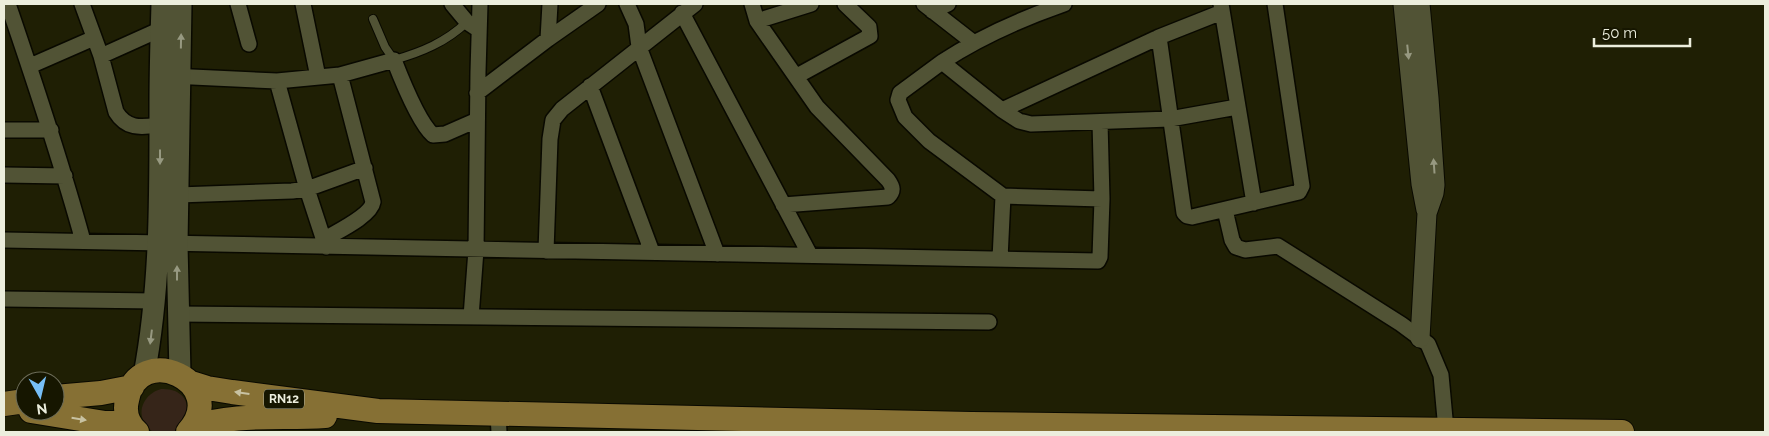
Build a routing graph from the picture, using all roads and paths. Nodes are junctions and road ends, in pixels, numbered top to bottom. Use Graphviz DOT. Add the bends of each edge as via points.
graph roads {
  1 [pos="8,4"];
  2 [pos="82,4"];
  3 [pos="162,4"];
  4 [pos="181,4"];
  5 [pos="238,4"];
  6 [pos="302,4"];
  7 [pos="452,4"];
  8 [pos="480,4"];
  9 [pos="550,4"];
  10 [pos="598,4"];
  11 [pos="627,4"];
  12 [pos="695,4"];
  13 [pos="752,4"];
  14 [pos="811,4"];
  15 [pos="845,4"];
  16 [pos="948,4"];
  17 [pos="1064,4"];
  18 [pos="1275,4"];
  19 [pos="1403,4"];
  20 [pos="1420,4"];
  21 [pos="928,7"];
  22 [pos="1221,8"];
  23 [pos="1025,11"];
  24 [pos="682,14"];
  25 [pos="373,19"];
  26 [pos="757,21"];
  27 [pos="473,26"];
  28 [pos="161,29"];
  29 [pos="1159,37"];
  30 [pos="94,38"];
  31 [pos="548,39"];
  32 [pos="974,42"];
  33 [pos="249,44"];
  34 [pos="639,47"];
  35 [pos="101,56"];
  36 [pos="394,60"];
  37 [pos="942,62"];
  38 [pos="30,66"];
  39 [pos="340,75"];
  40 [pos="170,76"];
  41 [pos="797,76"];
  42 [pos="318,77"];
  43 [pos="277,81"];
  44 [pos="590,86"];
  45 [pos="477,93"];
  46 [pos="1237,107"];
  47 [pos="1002,110"];
  48 [pos="1170,119"];
  49 [pos="477,120"];
  50 [pos="1100,122"];
  51 [pos="160,125"];
  52 [pos="4,130"];
  53 [pos="51,130"];
  54 [pos="366,168"];
  55 [pos="4,175"];
  56 [pos="65,176"];
  57 [pos="308,189"];
  58 [pos="178,196"];
  59 [pos="1003,196"];
  60 [pos="1102,199"];
  61 [pos="1254,203"];
  62 [pos="783,205"];
  63 [pos="1226,210"];
  64 [pos="1428,213"];
  65 [pos="4,240"];
  66 [pos="83,242"];
  67 [pos="167,243"];
  68 [pos="324,243"];
  69 [pos="476,250"];
  70 [pos="546,251"];
  71 [pos="652,252"];
  72 [pos="717,254"];
  73 [pos="810,255"];
  74 [pos="1000,259"];
  75 [pos="4,299"];
  76 [pos="154,301"];
  77 [pos="178,314"];
  78 [pos="471,317"];
  79 [pos="989,322"];
  80 [pos="1420,338"];
  81 [pos="185,379"];
  82 [pos="138,381"];
  83 [pos="65,396"];
  84 [pos="378,411"];
  85 [pos="65,417"];
  86 [pos="498,424"];
  87 [pos="128,425"];
  88 [pos="191,430"];
  89 [pos="1446,430"];
  90 [pos="1607,432"];
  91 [pos="1622,432"];
  1 -- 38 [label="street"];
  2 -- 30 [label="street"];
  3 -- 28 [label="main road"];
  40 -- 4 [label="main road, one-way"];
  5 -- 33 [label="street"];
  6 -- 42 [label="street"];
  7 -- 27 [label="street"];
  8 -- 27 [label="street"];
  9 -- 31 [label="street"];
  10 -- 31 [label="street"];
  11 -- 34 [label="street" via="636,24"];
  12 -- 24 [label="street"];
  13 -- 26 [label="street"];
  14 -- 26 [label="street"];
  15 -- 41 [label="street" via="869,27 870,36"];
  16 -- 21 [label="street"];
  17 -- 23 [label="street"];
  18 -- 61 [label="street" via="1302,186 1299,192"];
  19 -- 64 [label="street, one-way" via="1421,184"];
  64 -- 20 [label="street, one-way" via="1435,185"];
  21 -- 32 [label="street"];
  22 -- 29 [label="street"];
  22 -- 46 [label="street"];
  23 -- 32 [label="street"];
  24 -- 34 [label="street"];
  24 -- 62 [label="street"];
  25 -- 36 [label="lane"];
  26 -- 41 [label="street"];
  27 -- 36 [label="lane" via="418,53"];
  27 -- 45 [label="street"];
  28 -- 35 [label="street"];
  28 -- 40 [label="main road"];
  29 -- 47 [label="street"];
  29 -- 48 [label="street"];
  30 -- 35 [label="street"];
  30 -- 38 [label="street"];
  31 -- 45 [label="street"];
  32 -- 37 [label="street"];
  34 -- 44 [label="street"];
  34 -- 72 [label="street"];
  35 -- 51 [label="street" via="119,118 130,126"];
  36 -- 39 [label="street"];
  36 -- 49 [label="street" via="432,135 445,134"];
  37 -- 47 [label="street"];
  37 -- 59 [label="street" via="900,92 900,108 928,141"];
  38 -- 53 [label="street"];
  39 -- 42 [label="street"];
  39 -- 54 [label="street"];
  40 -- 43 [label="street"];
  40 -- 51 [label="main road"];
  40 -- 58 [label="main road"];
  41 -- 62 [label="street" via="817,106 893,187 888,197"];
  42 -- 43 [label="street"];
  43 -- 57 [label="street"];
  44 -- 70 [label="street" via="557,114 552,126"];
  44 -- 71 [label="street"];
  45 -- 49 [label="street"];
  46 -- 48 [label="street"];
  46 -- 61 [label="street"];
  47 -- 50 [label="street" via="1031,124"];
  48 -- 50 [label="street"];
  48 -- 63 [label="street" via="1184,213 1192,217"];
  49 -- 69 [label="street"];
  50 -- 60 [label="street"];
  51 -- 67 [label="main road, one-way"];
  52 -- 53 [label="street"];
  53 -- 56 [label="street"];
  54 -- 57 [label="street"];
  54 -- 68 [label="street" via="373,198 370,210"];
  55 -- 56 [label="street"];
  56 -- 66 [label="street"];
  57 -- 58 [label="street"];
  57 -- 68 [label="street"];
  58 -- 67 [label="main road"];
  59 -- 60 [label="street"];
  59 -- 74 [label="street"];
  60 -- 74 [label="street" via="1098,261"];
  61 -- 63 [label="street"];
  62 -- 73 [label="street"];
  63 -- 80 [label="street" via="1236,247 1245,250 1278,246"];
  64 -- 80 [label="street"];
  65 -- 66 [label="street"];
  66 -- 67 [label="street"];
  67 -- 68 [label="street"];
  67 -- 76 [label="main road"];
  77 -- 67 [label="main road, one-way"];
  68 -- 69 [label="street"];
  69 -- 70 [label="street"];
  69 -- 78 [label="street"];
  70 -- 71 [label="street"];
  71 -- 72 [label="street"];
  72 -- 73 [label="street"];
  73 -- 74 [label="street"];
  75 -- 76 [label="street"];
  76 -- 82 [label="main road, one-way" via="150,344"];
  77 -- 78 [label="street"];
  77 -- 81 [label="main road"];
  78 -- 79 [label="street"];
  80 -- 89 [label="street" via="1428,344 1441,375"];
  81 -- 82 [label="main road, RN12" via="163,370"];
  84 -- 81 [label="main road, RN12, one-way" via="224,391"];
  81 -- 88 [label="main road, RN12" via="198,397 199,405 197,420"];
  82 -- 83 [label="main road, RN12" via="101,393"];
  82 -- 87 [label="main road" via="127,399"];
  84 -- 86 [label="main road, RN12"];
  84 -- 88 [label="main road, RN12" via="210,421"];
  85 -- 87 [label="main road, one-way"];
  86 -- 89 [label="main road, RN12" via="927,424"];
  89 -- 90 [label="main road, RN12"];
  90 -- 91 [label="main road, RN12"];
}
